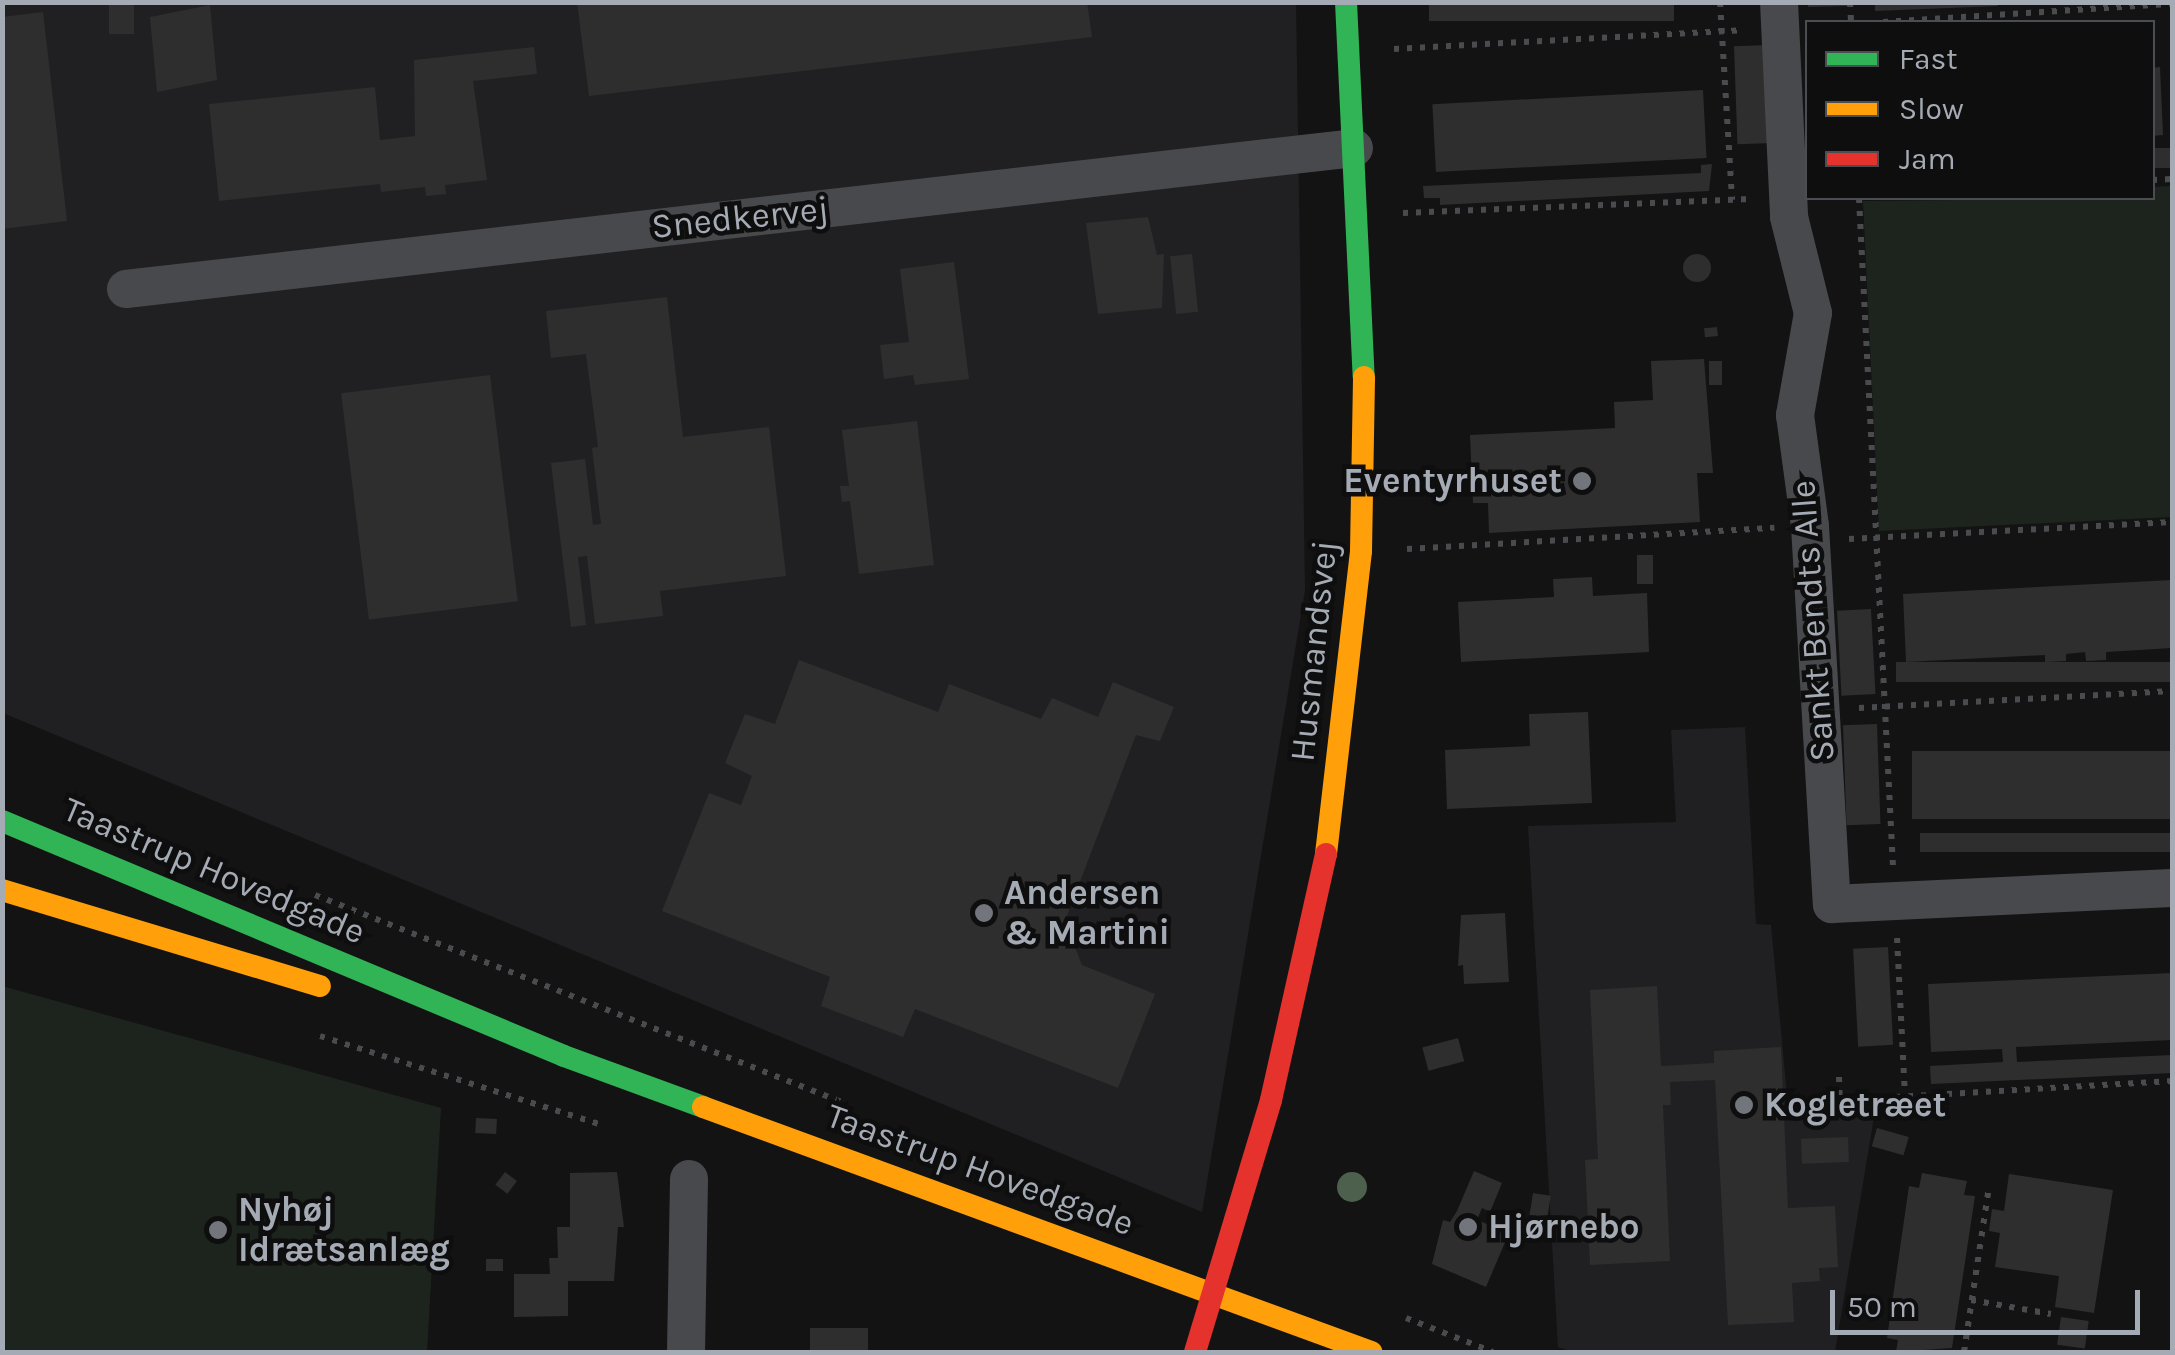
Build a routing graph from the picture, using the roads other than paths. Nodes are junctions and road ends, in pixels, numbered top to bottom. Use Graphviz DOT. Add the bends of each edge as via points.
graph roads {
  1 [pos="1346,2"];
  2 [pos="1780,15"];
  3 [pos="1354,148"];
  4 [pos="126,289"];
  5 [pos="2,821"];
  6 [pos="2172,888"];
  7 [pos="2,890"];
  8 [pos="564,1056"];
  9 [pos="689,1179"];
  10 [pos="1212,1292"];
  11 [pos="686,1352"];
  12 [pos="1195,1352"];
  13 [pos="1371,1352"];
  1 -- 3 [label="street, Husmandsvej"];
  2 -- 6 [label="street, Sankt Bendts Alle" via="1790,197 1813,313 1795,415 1810,534 1832,904"];
  3 -- 4 [label="street, Snedkervej"];
  3 -- 10 [label="street, Husmandsvej" via="1364,360 1361,551 1322,886 1271,1100"];
  5 -- 8 [label="street, Taastrup Hovedgade"];
  7 -- 8 [label="street, Taastrup Hovedgade"];
  8 -- 10 [label="street, Taastrup Hovedgade"];
  9 -- 11 [label="street"];
  10 -- 12 [label="street, Husmandsvej"];
  10 -- 13 [label="street, Taastrup Hovedgade"];
}
